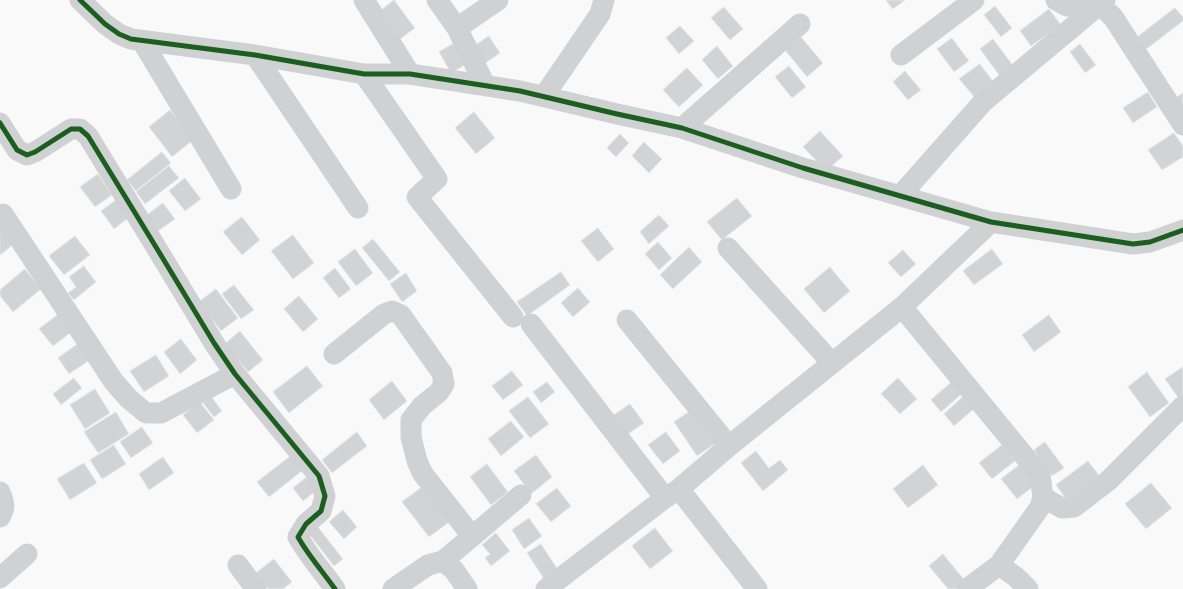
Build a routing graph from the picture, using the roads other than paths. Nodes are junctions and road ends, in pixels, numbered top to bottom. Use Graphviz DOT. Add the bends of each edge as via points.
graph roads {
  1 [pos="80,0"];
  2 [pos="364,0"];
  3 [pos="437,0"];
  4 [pos="498,0"];
  5 [pos="604,0"];
  6 [pos="974,0"];
  7 [pos="1056,0"];
  8 [pos="1102,2"];
  9 [pos="800,24"];
  10 [pos="457,28"];
  11 [pos="142,40"];
  12 [pos="255,55"];
  13 [pos="901,55"];
  14 [pos="364,74"];
  15 [pos="410,74"];
  16 [pos="485,85"];
  17 [pos="544,96"];
  18 [pos="0,123"];
  19 [pos="1183,125"];
  20 [pos="682,128"];
  21 [pos="231,189"];
  22 [pos="900,196"];
  23 [pos="358,208"];
  24 [pos="3,214"];
  25 [pos="991,222"];
  26 [pos="1183,230"];
  27 [pos="728,248"];
  28 [pos="902,306"];
  29 [pos="627,320"];
  30 [pos="334,354"];
  31 [pos="832,363"];
  32 [pos="235,374"];
  33 [pos="1183,406"];
  34 [pos="729,446"];
  35 [pos="0,492"];
  36 [pos="672,493"];
  37 [pos="521,495"];
  38 [pos="1043,497"];
  39 [pos="0,517"];
  40 [pos="472,536"];
  41 [pos="27,554"];
  42 [pos="443,561"];
  43 [pos="238,565"];
  44 [pos="998,565"];
  45 [pos="0,578"];
  46 [pos="256,589"];
  47 [pos="336,589"];
  48 [pos="393,589"];
  49 [pos="467,589"];
  50 [pos="546,589"];
  51 [pos="757,589"];
  52 [pos="967,589"];
  53 [pos="1028,589"];
  1 -- 11 [label="street" via="119,34"];
  2 -- 15 [label="street"];
  3 -- 10 [label="street"];
  4 -- 10 [label="street"];
  5 -- 17 [label="street" via="600,14"];
  6 -- 13 [label="street"];
  7 -- 8 [label="street" via="1067,6"];
  8 -- 19 [label="street"];
  8 -- 22 [label="street" via="983,102"];
  9 -- 20 [label="street"];
  10 -- 16 [label="street"];
  11 -- 12 [label="street"];
  11 -- 21 [label="street"];
  12 -- 14 [label="street"];
  12 -- 23 [label="street"];
  14 -- 15 [label="street"];
  14 -- 36 [label="street" via="437,179 417,197"];
  15 -- 16 [label="street"];
  16 -- 17 [label="street"];
  17 -- 20 [label="street"];
  18 -- 32 [label="street" via="17,150 27,155 71,129 80,129 88,136"];
  20 -- 22 [label="street" via="803,168"];
  22 -- 25 [label="street"];
  24 -- 32 [label="street" via="114,382 146,413 161,413"];
  25 -- 26 [label="street" via="1133,244 1150,242"];
  25 -- 28 [label="street"];
  27 -- 31 [label="street"];
  28 -- 31 [label="street"];
  28 -- 38 [label="street" via="1040,475"];
  29 -- 34 [label="street"];
  30 -- 40 [label="street" via="384,314 392,311 401,315 442,373 444,384 411,420 411,437 417,461 423,474"];
  31 -- 34 [label="street"];
  32 -- 47 [label="street" via="319,476 325,496 321,510 306,524 298,537 304,549"];
  33 -- 38 [label="street" via="1108,481 1074,507 1062,508"];
  34 -- 36 [label="street"];
  35 -- 39 [label="street" via="5,504"];
  36 -- 50 [label="street"];
  36 -- 51 [label="street"];
  37 -- 40 [label="street"];
  38 -- 44 [label="street" via="1040,507"];
  40 -- 42 [label="street"];
  41 -- 45 [label="street"];
  42 -- 48 [label="street" via="428,565"];
  42 -- 49 [label="street" via="454,570"];
  43 -- 46 [label="street"];
  44 -- 52 [label="street"];
  44 -- 53 [label="street"];
}
